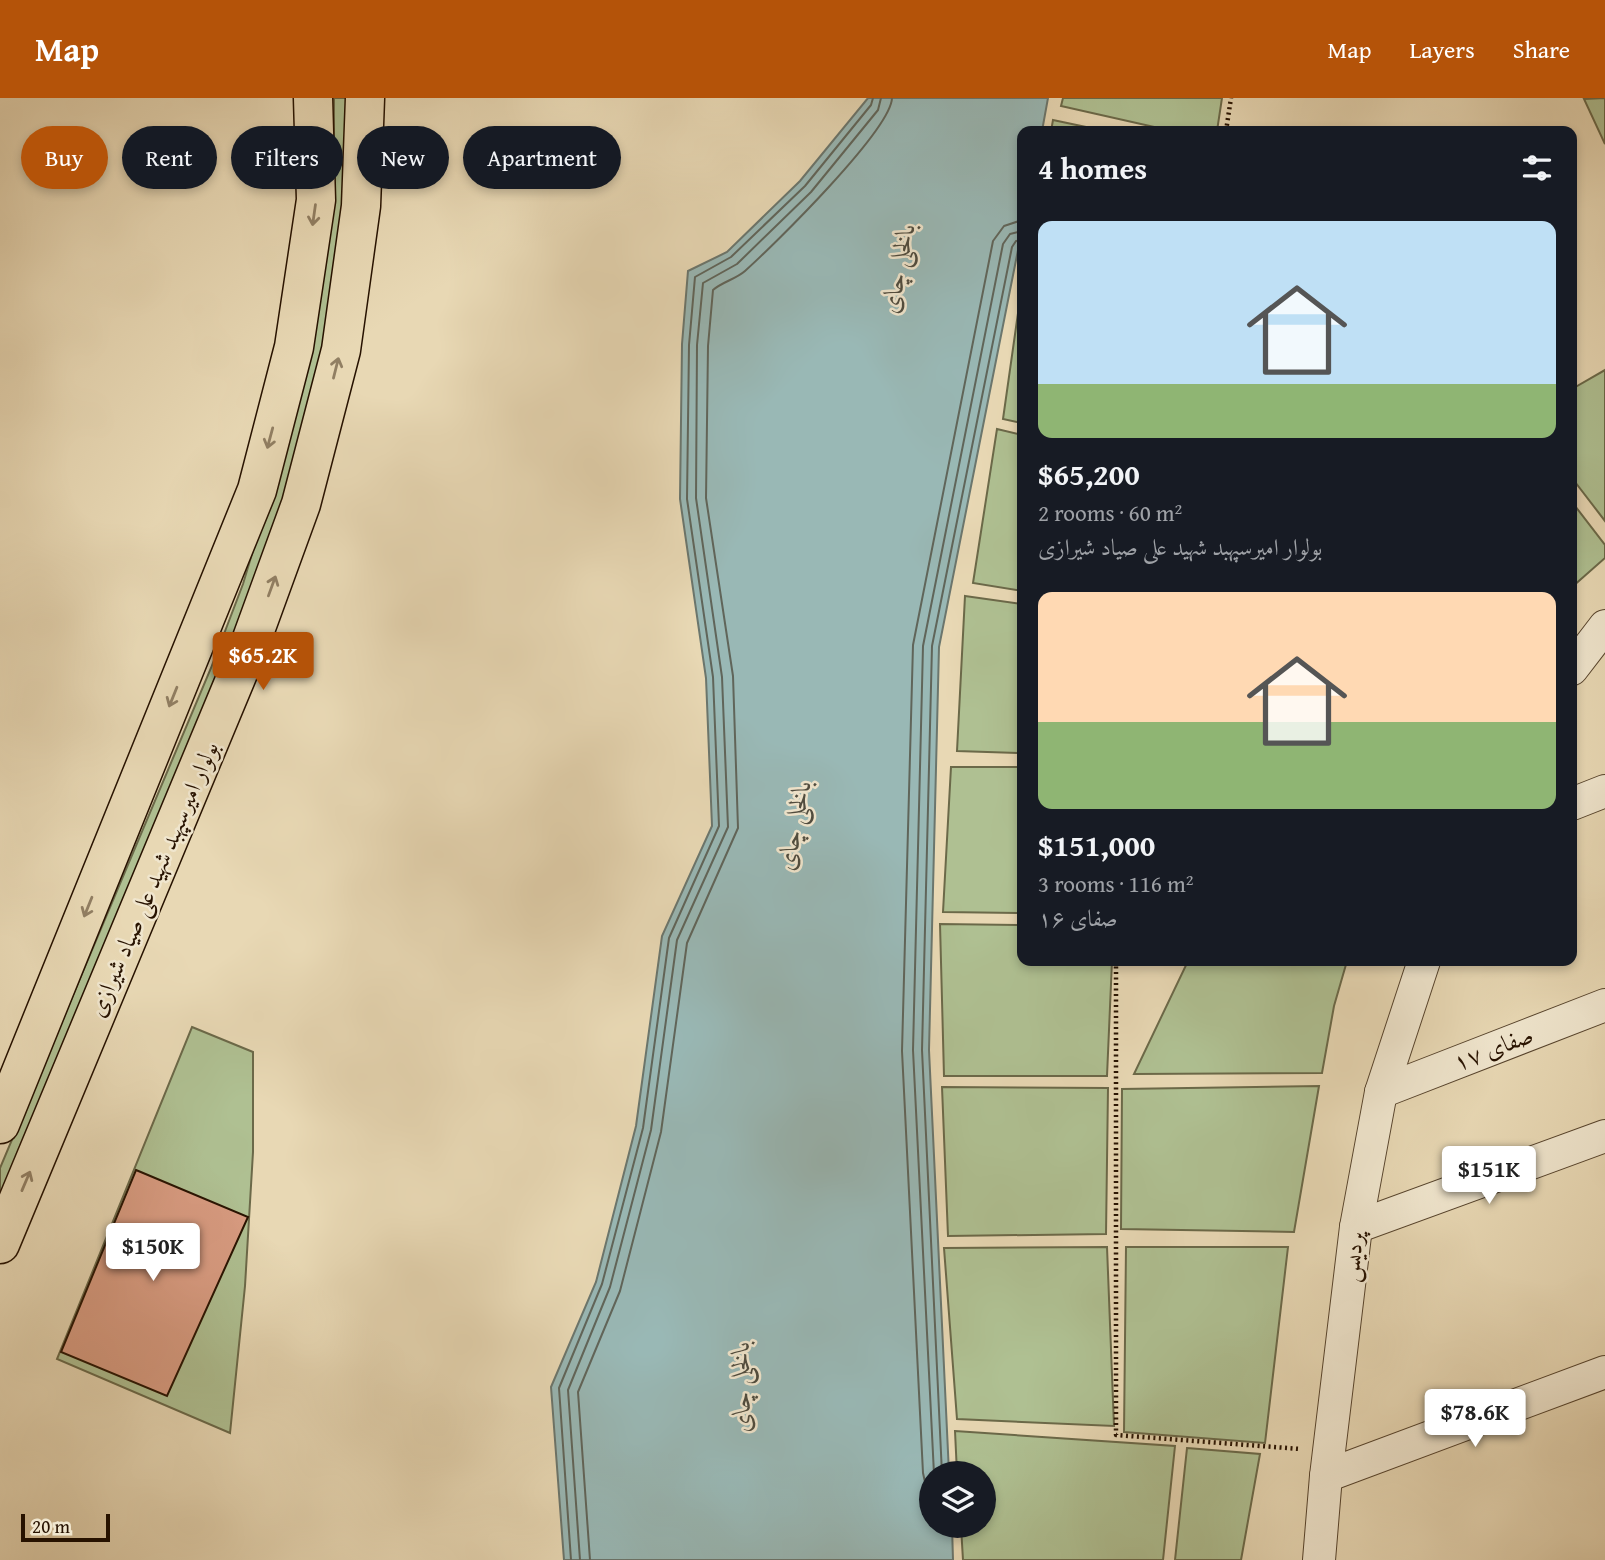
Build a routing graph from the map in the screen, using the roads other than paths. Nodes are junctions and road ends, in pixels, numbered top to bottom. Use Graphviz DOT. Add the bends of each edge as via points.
graph roads {
  1 [pos="313,98"];
  2 [pos="365,98"];
  3 [pos="1605,626"];
  4 [pos="1577,662"];
  5 [pos="1605,791"];
  6 [pos="1577,802"];
  7 [pos="1422,966"];
  8 [pos="1605,1005"];
  9 [pos="1381,1092"];
  10 [pos="0,1124"];
  11 [pos="1605,1136"];
  12 [pos="1356,1227"];
  13 [pos="0,1244"];
  14 [pos="1605,1372"];
  15 [pos="1327,1464"];
  16 [pos="1319,1560"];
  1 -- 10 [label="main road, بولوار امیرسپهبد شهید علی صیاد شیرازی, one-way" via="316,200 294,347 257,490"];
  13 -- 2 [label="main road, بولوار امیرسپهبد شهید علی صیاد شیرازی, one-way" via="250,645 302,504 341,350 361,206"];
  3 -- 4 [label="street"];
  5 -- 6 [label="street"];
  7 -- 9 [label="street, پردیس"];
  8 -- 9 [label="street, صفای ۱۷"];
  9 -- 12 [label="street, پردیس"];
  11 -- 12 [label="street"];
  12 -- 15 [label="street, پردیس"];
  14 -- 15 [label="street"];
  15 -- 16 [label="street, پردیس"];
}
